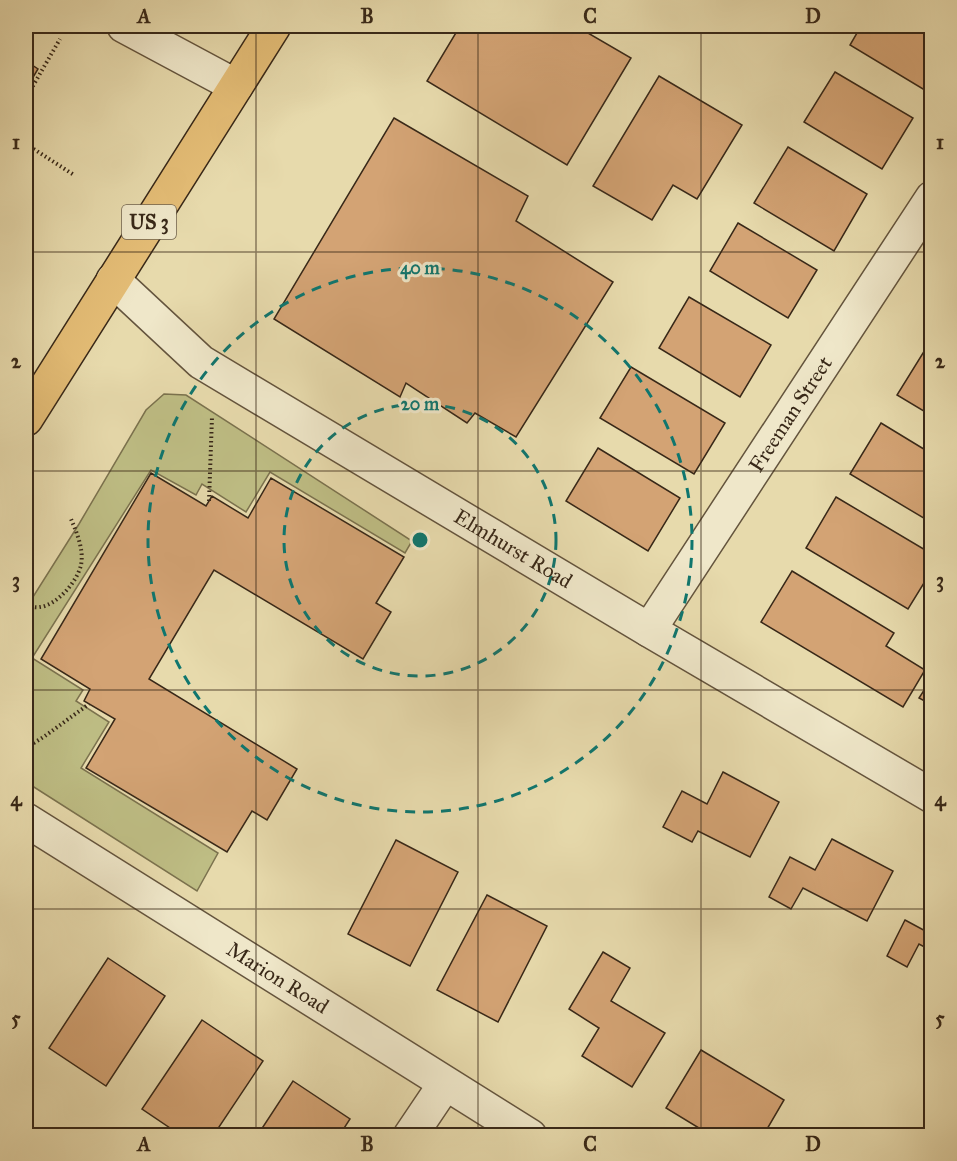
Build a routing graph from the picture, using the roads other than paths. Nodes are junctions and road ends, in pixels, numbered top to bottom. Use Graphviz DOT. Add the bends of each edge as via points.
graph roads {
  1 [pos="124,26"];
  2 [pos="274,26"];
  3 [pos="236,86"];
  4 [pos="932,198"];
  5 [pos="113,280"];
  6 [pos="26,419"];
  7 [pos="649,630"];
  8 [pos="932,796"];
  9 [pos="26,820"];
  10 [pos="445,1084"];
  11 [pos="410,1136"];
  12 [pos="530,1136"];
  1 -- 3 [label="street"];
  2 -- 3 [label="highway, US 3"];
  3 -- 5 [label="highway, US 3"];
  4 -- 7 [label="street, Freeman Street"];
  5 -- 6 [label="highway, US 3"];
  5 -- 7 [label="street, Elmhurst Road" via="201,362"];
  7 -- 8 [label="street, Elmhurst Road"];
  9 -- 10 [label="street, Marion Road"];
  10 -- 11 [label="street"];
  10 -- 12 [label="street, Marion Road"];
}
